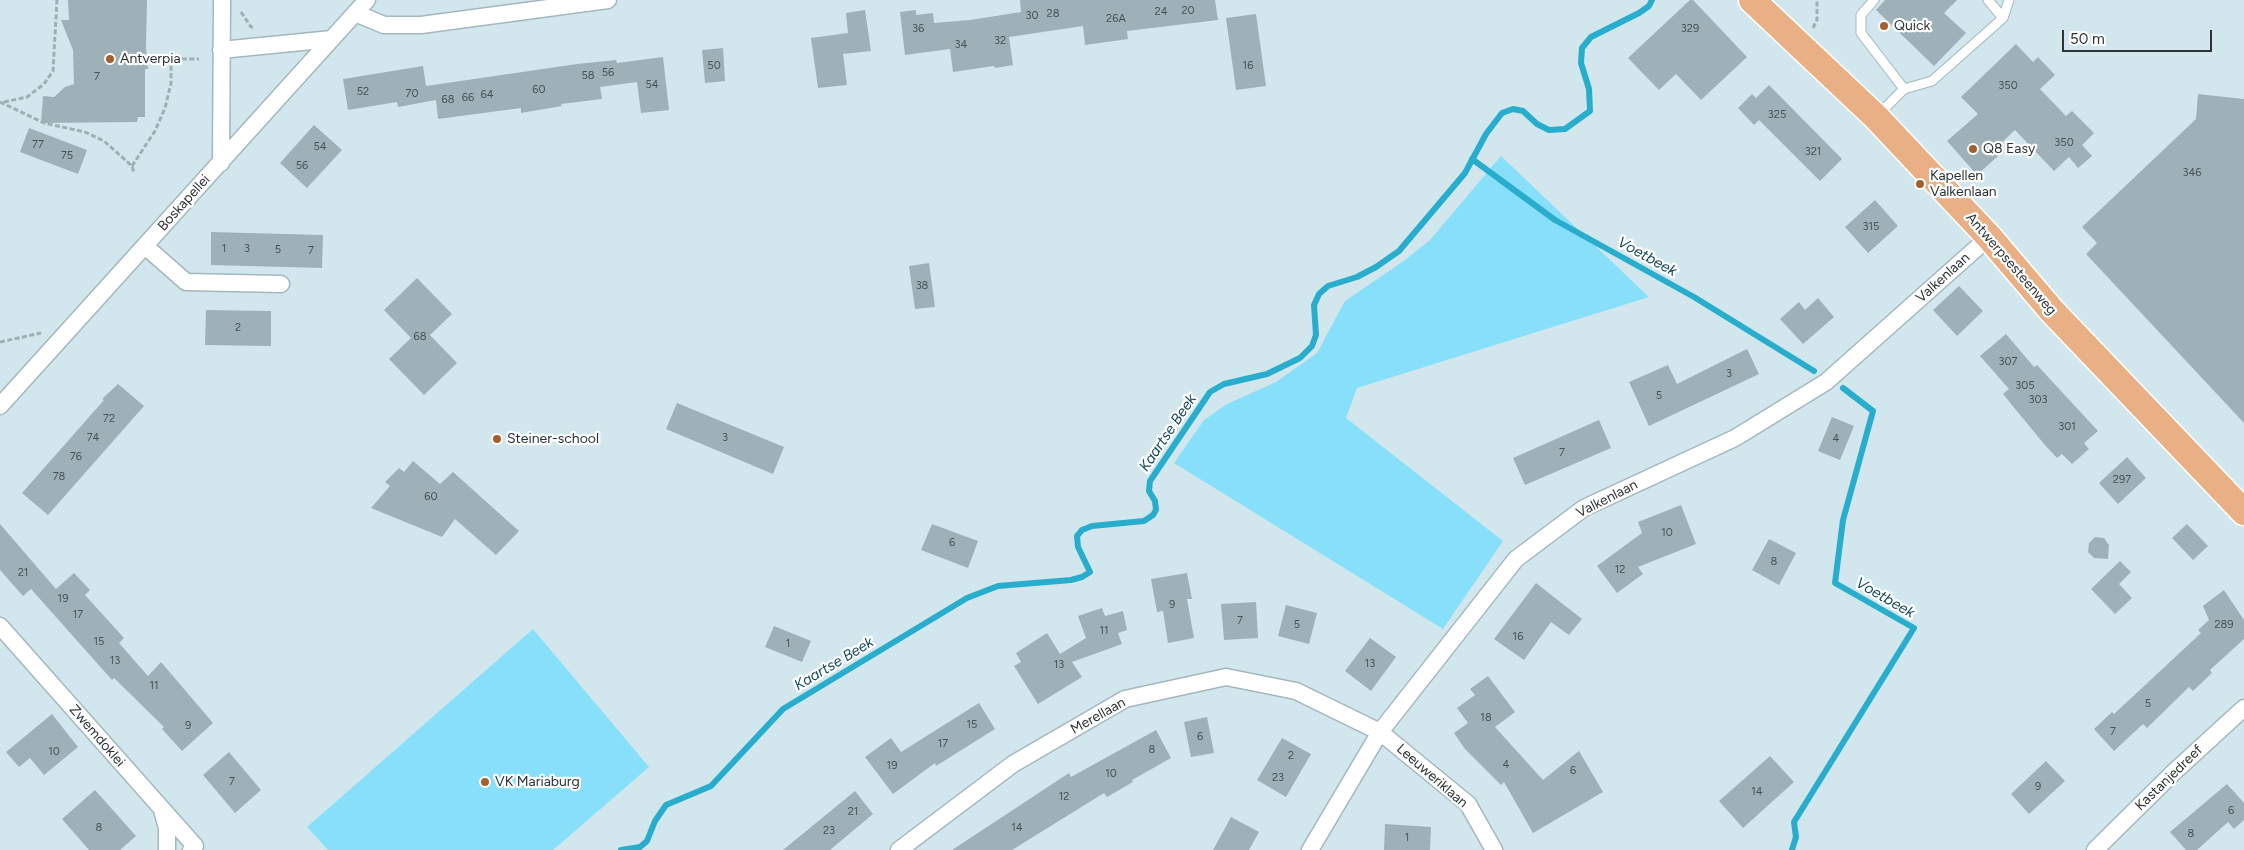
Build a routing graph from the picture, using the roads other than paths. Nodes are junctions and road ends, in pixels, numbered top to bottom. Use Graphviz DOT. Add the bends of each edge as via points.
graph roads {
  1 [pos="222,0"];
  2 [pos="367,0"];
  3 [pos="608,0"];
  4 [pos="1752,0"];
  5 [pos="1874,0"];
  6 [pos="1988,0"];
  7 [pos="2009,0"];
  8 [pos="355,13"];
  9 [pos="2003,18"];
  10 [pos="332,39"];
  11 [pos="222,50"];
  12 [pos="1904,89"];
  13 [pos="1876,117"];
  14 [pos="221,163"];
  15 [pos="1989,237"];
  16 [pos="145,246"];
  17 [pos="281,284"];
  18 [pos="0,406"];
  19 [pos="2244,512"];
  20 [pos="0,626"];
  21 [pos="2244,708"];
  22 [pos="1380,732"];
  23 [pos="161,808"];
  24 [pos="193,848"];
  25 [pos="167,850"];
  26 [pos="899,850"];
  27 [pos="1310,850"];
  28 [pos="1494,850"];
  29 [pos="2095,850"];
  1 -- 11 [label="street"];
  2 -- 8 [label="street, Boskapellei"];
  3 -- 8 [label="street" via="421,25 384,25"];
  4 -- 13 [label="main road, Antwerpsesteenweg"];
  5 -- 12 [label="lane" via="1862,15 1861,33"];
  6 -- 9 [label="lane"];
  7 -- 9 [label="lane"];
  8 -- 10 [label="street, Boskapellei"];
  9 -- 12 [label="lane" via="1932,81"];
  10 -- 11 [label="street"];
  10 -- 14 [label="street, Boskapellei"];
  11 -- 14 [label="street"];
  12 -- 13 [label="lane"];
  13 -- 15 [label="main road, Antwerpsesteenweg"];
  14 -- 16 [label="street, Boskapellei"];
  15 -- 19 [label="main road, Antwerpsesteenweg" via="2052,311"];
  15 -- 22 [label="street, Valkenlaan" via="1826,382 1736,438 1584,508 1516,559"];
  16 -- 17 [label="street" via="186,282"];
  16 -- 18 [label="street, Boskapellei"];
  20 -- 23 [label="street, Zwemdoklei"];
  21 -- 29 [label="street, Kastanjedreef"];
  22 -- 26 [label="street, Merellaan" via="1296,691 1226,677 1125,699 1013,764"];
  22 -- 27 [label="street, Valkenlaan"];
  22 -- 28 [label="street, Leeuweriklaan" via="1468,804"];
  23 -- 24 [label="street, Zwemdoklei"];
  23 -- 25 [label="street" via="167,828"];
}
